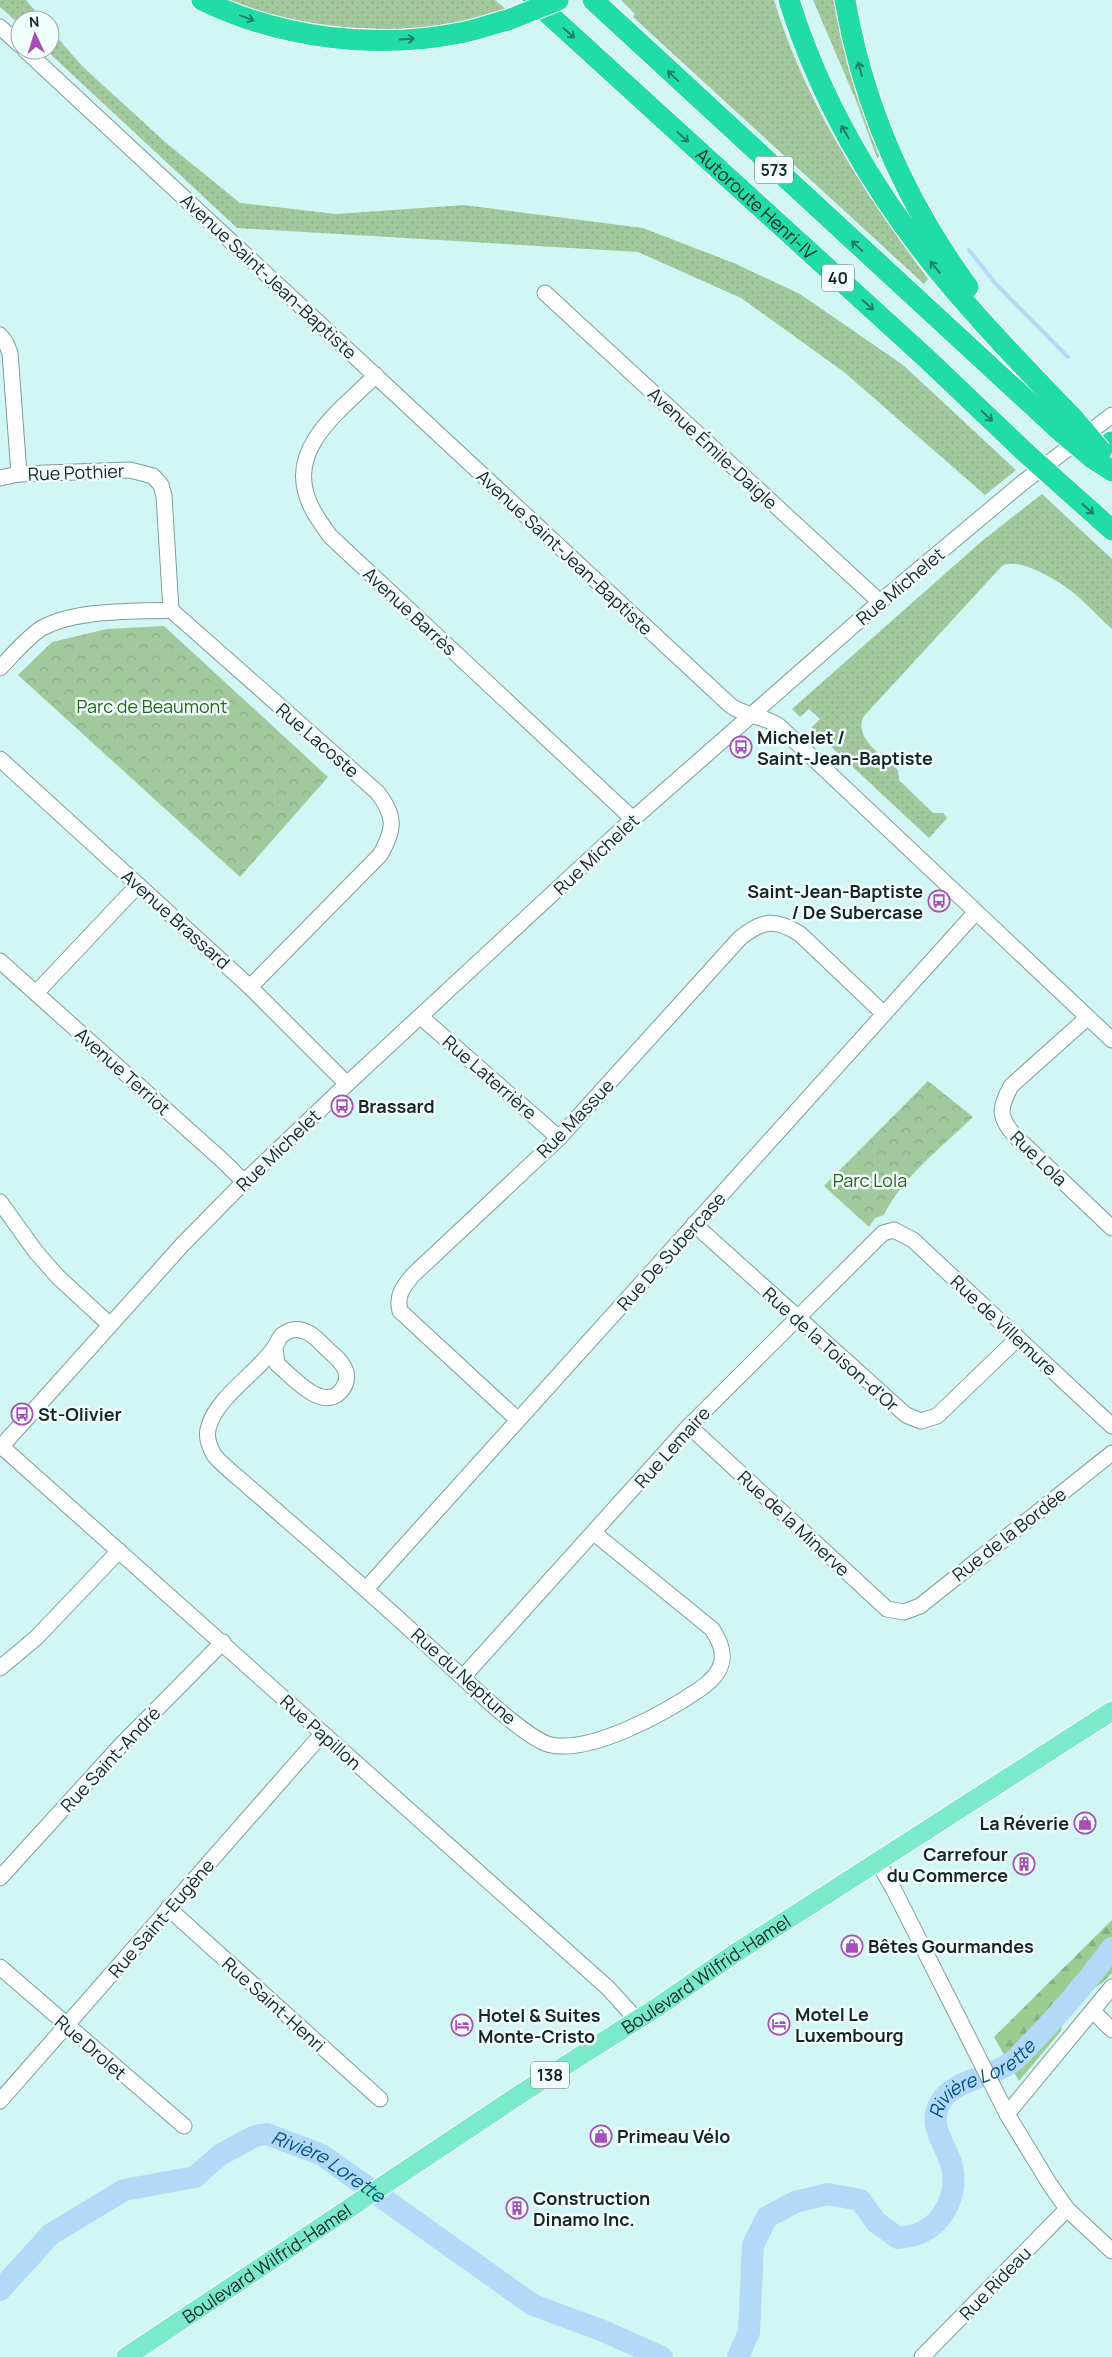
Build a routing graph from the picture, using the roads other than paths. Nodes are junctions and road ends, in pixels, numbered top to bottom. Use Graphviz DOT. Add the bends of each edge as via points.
graph roads {
  1 [pos="202,0"];
  2 [pos="533,0"];
  3 [pos="558,0"];
  4 [pos="593,0"];
  5 [pos="789,0"];
  6 [pos="845,0"];
  7 [pos="0,27"];
  8 [pos="10,36"];
  9 [pos="36,60"];
  10 [pos="545,293"];
  11 [pos="0,335"];
  12 [pos="376,375"];
  13 [pos="1112,415"];
  14 [pos="1072,421"];
  15 [pos="1106,452"];
  16 [pos="1112,471"];
  17 [pos="19,474"];
  18 [pos="0,478"];
  19 [pos="1112,530"];
  20 [pos="880,602"];
  21 [pos="171,610"];
  22 [pos="0,668"];
  23 [pos="752,714"];
  24 [pos="0,759"];
  25 [pos="633,818"];
  26 [pos="138,885"];
  27 [pos="975,912"];
  28 [pos="0,961"];
  29 [pos="250,987"];
  30 [pos="36,992"];
  31 [pos="884,1014"];
  32 [pos="421,1017"];
  33 [pos="1087,1018"];
  34 [pos="1112,1040"];
  35 [pos="347,1084"];
  36 [pos="559,1138"];
  37 [pos="244,1182"];
  38 [pos="0,1202"];
  39 [pos="694,1224"];
  40 [pos="1112,1228"];
  41 [pos="894,1230"];
  42 [pos="797,1319"];
  43 [pos="110,1325"];
  44 [pos="1018,1338"];
  45 [pos="275,1348"];
  46 [pos="518,1420"];
  47 [pos="689,1426"];
  48 [pos="1112,1426"];
  49 [pos="0,1447"];
  50 [pos="1112,1453"];
  51 [pos="594,1533"];
  52 [pos="119,1551"];
  53 [pos="366,1589"];
  54 [pos="904,1612"];
  55 [pos="222,1642"];
  56 [pos="0,1668"];
  57 [pos="463,1677"];
  58 [pos="1112,1710"];
  59 [pos="322,1734"];
  60 [pos="878,1862"];
  61 [pos="0,1878"];
  62 [pos="168,1908"];
  63 [pos="0,1967"];
  64 [pos="1112,1987"];
  65 [pos="1093,2011"];
  66 [pos="637,2020"];
  67 [pos="67,2027"];
  68 [pos="1112,2030"];
  69 [pos="380,2099"];
  70 [pos="0,2101"];
  71 [pos="1007,2114"];
  72 [pos="184,2126"];
  73 [pos="1067,2209"];
  74 [pos="1112,2251"];
  75 [pos="126,2357"];
  76 [pos="922,2357"];
  1 -- 3 [label="highway, one-way, bridge" via="286,30 353,39 412,40 460,33 508,20"];
  2 -- 19 [label="highway, Autoroute Henri-IV / 40, one-way, bridge"];
  14 -- 4 [label="highway, Autoroute Henri-IV / 573, one-way"];
  14 -- 5 [label="highway, one-way" via="951,286 897,216 839,120 810,60"];
  14 -- 6 [label="highway, one-way" via="956,270 925,223 892,158 870,102 851,38"];
  7 -- 8 [label="street"];
  9 -- 12 [label="street, Avenue Saint-Jean-Baptiste"];
  10 -- 20 [label="street, Avenue Émile-Daigle"];
  11 -- 17 [label="street" via="10,353"];
  12 -- 23 [label="street, Avenue Saint-Jean-Baptiste" via="731,706"];
  12 -- 25 [label="street, Avenue Barrès" via="323,428 309,449 303,470 305,493 315,515 330,536"];
  13 -- 20 [label="street, Rue Michelet" via="1021,484"];
  14 -- 15 [label="highway"];
  14 -- 15 [label="highway, Autoroute Henri-IV / 573, bridge"];
  15 -- 16 [label="highway, Autoroute Henri-IV / 573"];
  17 -- 18 [label="street, Rue Pothier"];
  17 -- 21 [label="street, Rue Pothier" via="130,470 152,476 161,484"];
  20 -- 23 [label="street, Rue Michelet"];
  21 -- 22 [label="street" via="87,615 61,621 42,628"];
  21 -- 29 [label="street, Rue Lacoste" via="377,792 390,811 391,836 380,855"];
  23 -- 25 [label="street, Rue Michelet"];
  23 -- 27 [label="street, Avenue Saint-Jean-Baptiste" via="768,718 778,726"];
  24 -- 26 [label="street, Avenue Brassard"];
  25 -- 32 [label="street, Rue Michelet"];
  26 -- 29 [label="street, Avenue Brassard"];
  26 -- 30 [label="street"];
  27 -- 31 [label="street, Rue De Subercase"];
  27 -- 33 [label="street, Avenue Saint-Jean-Baptiste"];
  28 -- 30 [label="street, Avenue Terriot"];
  29 -- 35 [label="street, Avenue Brassard"];
  30 -- 37 [label="street, Avenue Terriot"];
  31 -- 36 [label="street, Rue Massue" via="800,934 772,922 754,927 740,938"];
  31 -- 39 [label="street, Rue De Subercase"];
  32 -- 35 [label="street, Rue Michelet"];
  32 -- 36 [label="street, Rue Laterrière"];
  33 -- 34 [label="street, Avenue Saint-Jean-Baptiste"];
  33 -- 40 [label="street, Rue Lola" via="1011,1086 1001,1113 1004,1124 1015,1136"];
  35 -- 37 [label="street, Rue Michelet"];
  36 -- 46 [label="street, Rue Massue" via="413,1275 402,1287 398,1298 400,1311"];
  37 -- 43 [label="street, Rue Michelet"];
  38 -- 43 [label="street" via="58,1277"];
  39 -- 42 [label="street, Rue de la Toison-d'Or"];
  39 -- 46 [label="street, Rue De Subercase"];
  41 -- 42 [label="street, Rue Lemaire" via="883,1233 873,1242"];
  41 -- 44 [label="street, Rue de Villemure" via="913,1240"];
  42 -- 44 [label="street, Rue de la Toison-d'Or" via="906,1415 921,1421 937,1416"];
  42 -- 47 [label="street, Rue Lemaire"];
  43 -- 49 [label="street, Rue Michelet"];
  44 -- 48 [label="street, Rue de Villemure"];
  45 -- 45 [label="street, Rue du Neptune" via="277,1364 317,1397 331,1398 344,1386 346,1374 341,1362 309,1332 287,1332 280,1337"];
  45 -- 53 [label="street, Rue du Neptune" via="213,1416 208,1431 209,1446 219,1461"];
  46 -- 53 [label="street, Rue De Subercase"];
  47 -- 51 [label="street, Rue Lemaire"];
  47 -- 54 [label="street, Rue de la Minerve" via="887,1609"];
  49 -- 52 [label="street, Rue Papillon"];
  50 -- 54 [label="street, Rue de la Bordée" via="920,1606"];
  51 -- 57 [label="street, Rue Lemaire"];
  51 -- 57 [label="street, Rue du Neptune" via="712,1629 722,1644 723,1655 721,1666 713,1677 678,1704 615,1734 565,1747 548,1744 506,1717"];
  52 -- 55 [label="street, Rue Papillon"];
  52 -- 56 [label="street" via="36,1638"];
  53 -- 57 [label="street, Rue du Neptune"];
  55 -- 59 [label="street, Rue Papillon"];
  55 -- 61 [label="street, Rue Saint-André" via="122,1744"];
  58 -- 60 [label="main road, Boulevard Wilfrid-Hamel / 138"];
  59 -- 62 [label="street, Rue Saint-Eugène"];
  59 -- 66 [label="street, Rue Papillon" via="601,1982"];
  60 -- 66 [label="main road, Boulevard Wilfrid-Hamel / 138"];
  60 -- 71 [label="street"];
  62 -- 67 [label="street, Rue Saint-Eugène"];
  62 -- 69 [label="street, Rue Saint-Henri"];
  63 -- 67 [label="street, Rue Drolet"];
  64 -- 65 [label="street"];
  65 -- 68 [label="street"];
  65 -- 71 [label="street"];
  66 -- 75 [label="main road, Boulevard Wilfrid-Hamel / 138"];
  67 -- 70 [label="street, Rue Saint-Eugène"];
  67 -- 72 [label="street, Rue Drolet"];
  71 -- 73 [label="street"];
  73 -- 74 [label="street"];
  73 -- 76 [label="street, Rue Rideau"];
}
